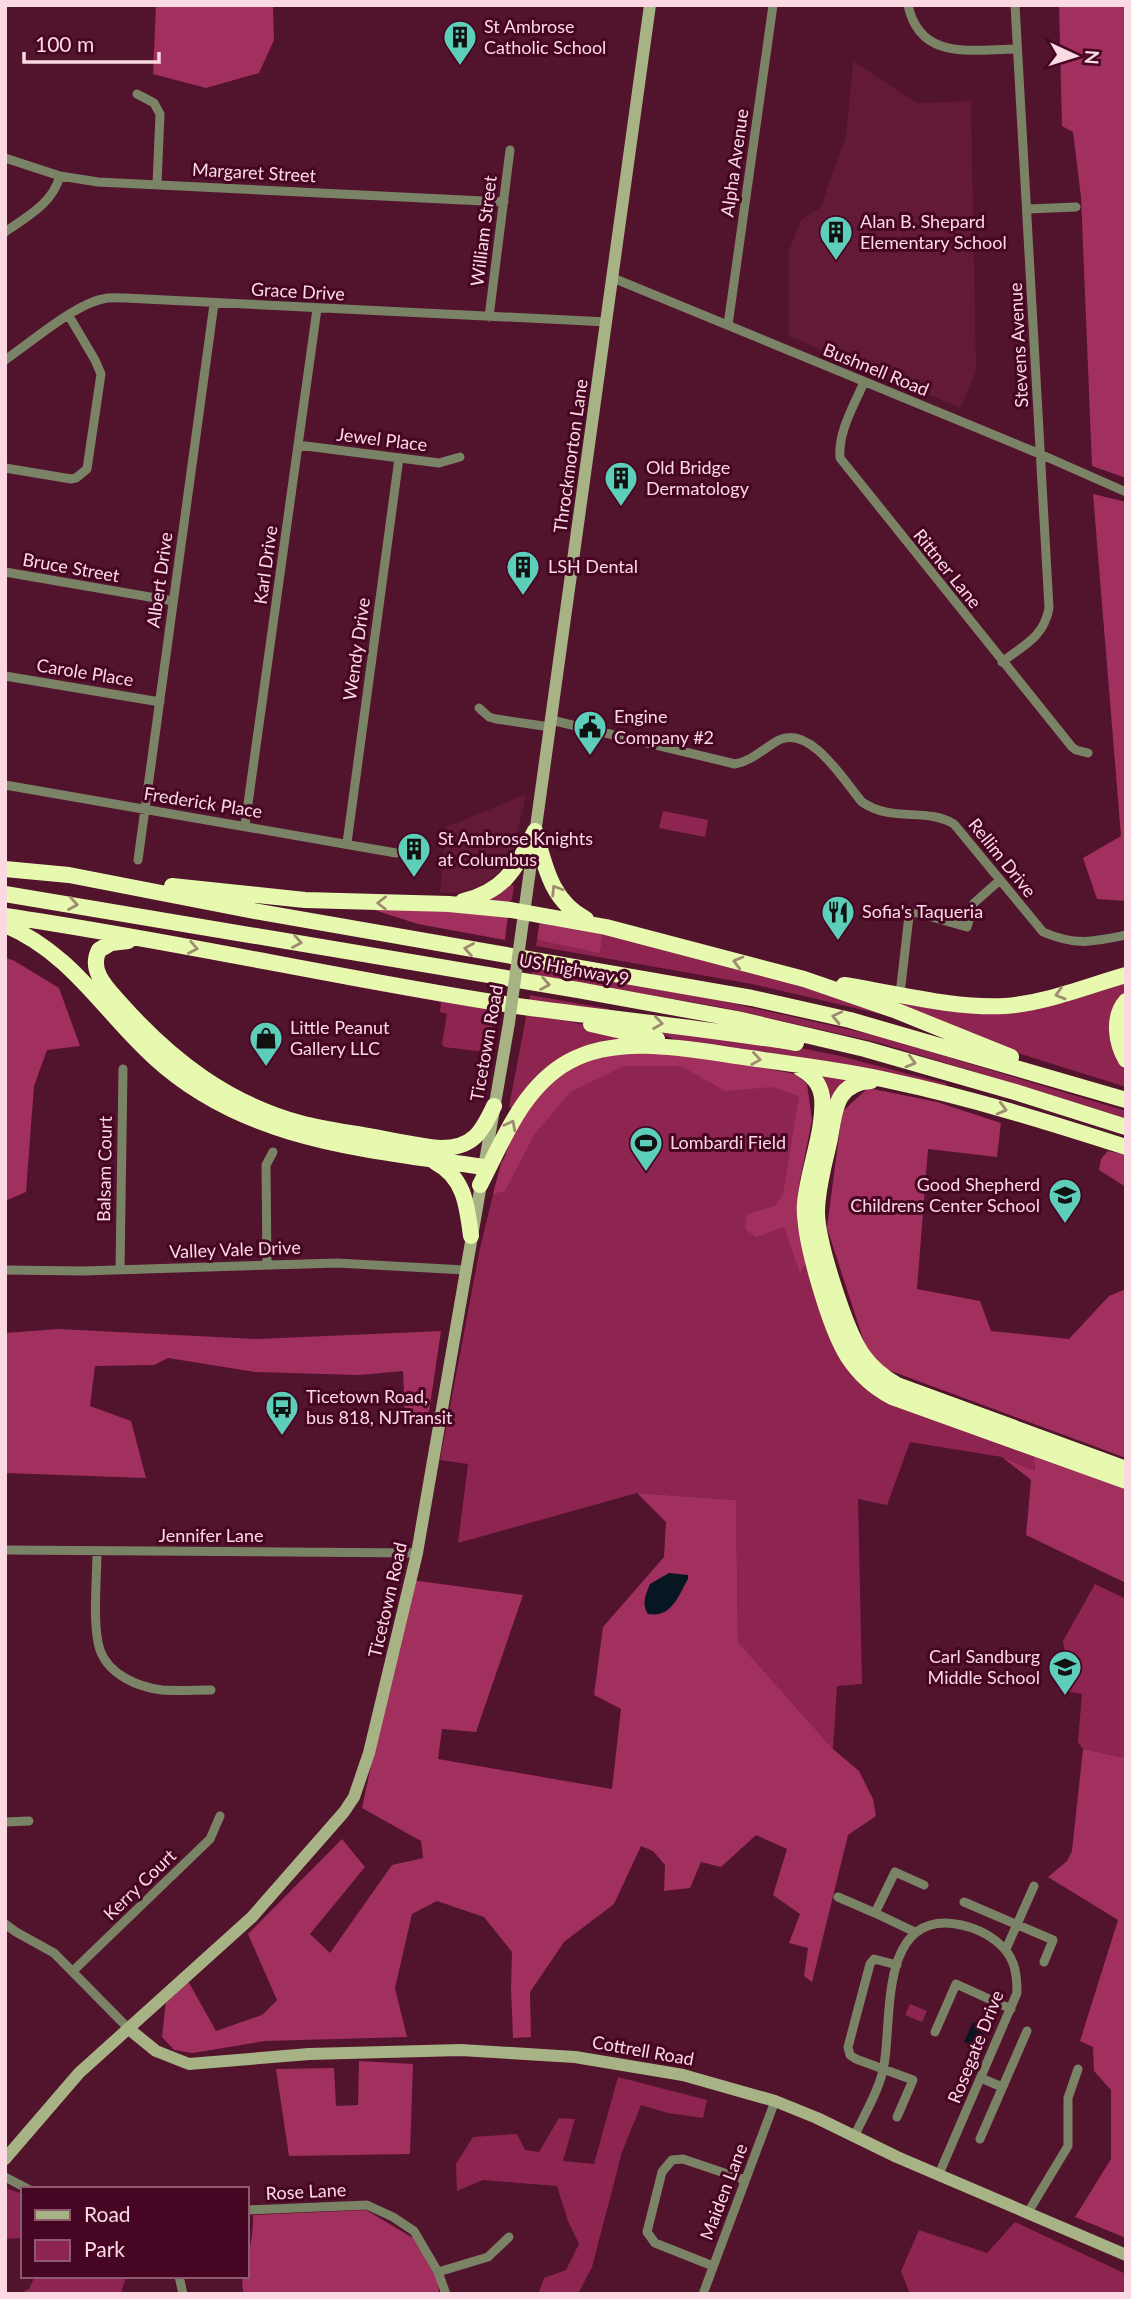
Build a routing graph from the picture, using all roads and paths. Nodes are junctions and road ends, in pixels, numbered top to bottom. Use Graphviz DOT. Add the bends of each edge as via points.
graph roads {
  1 [pos="650,5"];
  2 [pos="773,5"];
  3 [pos="908,5"];
  4 [pos="1015,5"];
  5 [pos="1017,49"];
  6 [pos="137,94"];
  7 [pos="510,150"];
  8 [pos="5,158"];
  9 [pos="60,176"];
  10 [pos="157,184"];
  11 [pos="504,202"];
  12 [pos="1076,207"];
  13 [pos="1028,209"];
  14 [pos="5,232"];
  15 [pos="613,278"];
  16 [pos="214,304"];
  17 [pos="317,309"];
  18 [pos="69,316"];
  19 [pos="489,317"];
  20 [pos="607,322"];
  21 [pos="728,326"];
  22 [pos="5,360"];
  23 [pos="864,382"];
  24 [pos="298,445"];
  25 [pos="1040,454"];
  26 [pos="460,457"];
  27 [pos="399,458"];
  28 [pos="5,468"];
  29 [pos="1126,492"];
  30 [pos="5,572"];
  31 [pos="173,601"];
  32 [pos="1002,662"];
  33 [pos="5,676"];
  34 [pos="160,702"];
  35 [pos="479,708"];
  36 [pos="550,723"];
  37 [pos="1088,753"];
  38 [pos="5,785"];
  39 [pos="145,809"];
  40 [pos="245,825"];
  41 [pos="535,831"];
  42 [pos="347,843"];
  43 [pos="396,853"];
  44 [pos="138,860"];
  45 [pos="5,869"];
  46 [pos="69,875"];
  47 [pos="1000,880"];
  48 [pos="5,894"];
  49 [pos="449,905"];
  50 [pos="524,911"];
  51 [pos="5,916"];
  52 [pos="5,925"];
  53 [pos="606,927"];
  54 [pos="1126,934"];
  55 [pos="166,943"];
  56 [pos="1126,975"];
  57 [pos="804,979"];
  58 [pos="900,994"];
  59 [pos="1126,1001"];
  60 [pos="518,1006"];
  61 [pos="865,1049"];
  62 [pos="718,1054"];
  63 [pos="1126,1060"];
  64 [pos="795,1065"];
  65 [pos="123,1069"];
  66 [pos="888,1080"];
  67 [pos="1091,1089"];
  68 [pos="1126,1100"];
  69 [pos="494,1107"];
  70 [pos="1126,1127"];
  71 [pos="1126,1147"];
  72 [pos="273,1152"];
  73 [pos="426,1158"];
  74 [pos="483,1167"];
  75 [pos="480,1185"];
  76 [pos="471,1236"];
  77 [pos="267,1265"];
  78 [pos="5,1270"];
  79 [pos="120,1270"];
  80 [pos="465,1270"];
  81 [pos="1126,1469"];
  82 [pos="1126,1481"];
  83 [pos="5,1550"];
  84 [pos="97,1552"];
  85 [pos="417,1553"];
  86 [pos="211,1690"];
  87 [pos="220,1816"];
  88 [pos="29,1821"];
  89 [pos="5,1822"];
  90 [pos="924,1885"];
  91 [pos="1034,1886"];
  92 [pos="838,1897"];
  93 [pos="964,1902"];
  94 [pos="875,1913"];
  95 [pos="1017,1925"];
  96 [pos="6,1926"];
  97 [pos="915,1931"];
  98 [pos="1006,1949"];
  99 [pos="1044,1962"];
  100 [pos="897,1965"];
  101 [pos="74,1971"];
  102 [pos="1011,2008"];
  103 [pos="129,2029"];
  104 [pos="1027,2031"];
  105 [pos="934,2032"];
  106 [pos="883,2068"];
  107 [pos="1078,2069"];
  108 [pos="981,2078"];
  109 [pos="1002,2088"];
  110 [pos="775,2101"];
  111 [pos="897,2117"];
  112 [pos="855,2135"];
  113 [pos="979,2139"];
  114 [pos="5,2159"];
  115 [pos="939,2174"];
  116 [pos="5,2177"];
  117 [pos="745,2180"];
  118 [pos="25,2187"];
  119 [pos="248,2210"];
  120 [pos="1027,2214"];
  121 [pos="509,2237"];
  122 [pos="1126,2255"];
  123 [pos="713,2266"];
  124 [pos="438,2272"];
  125 [pos="446,2294"];
  126 [pos="703,2294"];
  1 -- 15 [label="street, Throckmorton Lane"];
  2 -- 21 [label="street, Alpha Avenue"];
  3 -- 5 [label="street" via="915,26 936,45 954,50"];
  4 -- 5 [label="street, Stevens Avenue"];
  5 -- 13 [label="street, Stevens Avenue"];
  6 -- 10 [label="street" via="154,103 159,114"];
  7 -- 11 [label="street, William Street"];
  8 -- 9 [label="street, Margaret Street"];
  9 -- 10 [label="street, Margaret Street"];
  9 -- 14 [label="street" via="47,201"];
  10 -- 11 [label="street, Margaret Street"];
  11 -- 19 [label="street, William Street"];
  12 -- 13 [label="street"];
  13 -- 25 [label="street, Stevens Avenue"];
  15 -- 20 [label="street, Throckmorton Lane"];
  15 -- 21 [label="street, Bushnell Road"];
  16 -- 17 [label="street, Grace Drive"];
  16 -- 18 [label="street, Grace Drive" via="103,299"];
  16 -- 31 [label="street, Albert Drive"];
  17 -- 19 [label="street, Grace Drive"];
  17 -- 24 [label="street, Karl Drive"];
  18 -- 22 [label="street, Grace Drive"];
  18 -- 28 [label="street" via="101,374 87,469 71,479"];
  19 -- 20 [label="street, Grace Drive"];
  20 -- 36 [label="street, Throckmorton Lane"];
  21 -- 23 [label="street, Bushnell Road"];
  23 -- 25 [label="street, Bushnell Road"];
  23 -- 32 [label="street, Rittner Lane" via="843,431 840,458"];
  24 -- 27 [label="street, Jewel Place"];
  24 -- 40 [label="street, Karl Drive"];
  25 -- 29 [label="street, Bushnell Road"];
  25 -- 32 [label="street, Stevens Avenue" via="1049,608 1040,633"];
  26 -- 27 [label="street, Jewel Place" via="439,463"];
  27 -- 42 [label="street, Wendy Drive"];
  30 -- 31 [label="street, Bruce Street"];
  31 -- 34 [label="street, Albert Drive"];
  32 -- 37 [label="street, Rittner Lane" via="1072,747"];
  33 -- 34 [label="street, Carole Place"];
  34 -- 39 [label="street, Albert Drive"];
  35 -- 36 [label="street, Rellim Drive" via="489,718"];
  36 -- 41 [label="street, Throckmorton Lane"];
  36 -- 47 [label="street, Rellim Drive" via="735,764 781,739 802,739 815,746 870,807 899,816 945,818 954,824"];
  38 -- 39 [label="street, Frederick Place"];
  39 -- 40 [label="street, Frederick Place"];
  39 -- 44 [label="street, Albert Drive"];
  40 -- 42 [label="street, Frederick Place"];
  41 -- 49 [label="highway" via="503,883 480,897"];
  41 -- 50 [label="street, Throckmorton Lane"];
  53 -- 41 [label="highway, one-way" via="578,914 558,895 548,878"];
  42 -- 43 [label="street, Frederick Place"];
  45 -- 46 [label="highway, US Highway 9"];
  49 -- 46 [label="highway, one-way" via="305,900"];
  67 -- 46 [label="highway, US Highway 9, one-way" via="850,1020 752,998"];
  47 -- 54 [label="street, Rellim Drive" via="1043,932 1063,941 1087,942"];
  47 -- 58 [label="street" via="974,904 967,927 911,913"];
  48 -- 61 [label="highway, US Highway 9, one-way" via="578,990 737,1019"];
  49 -- 50 [label="highway"];
  50 -- 53 [label="highway"];
  50 -- 69 [label="street, Ticetown Road, bridge"];
  51 -- 55 [label="highway"];
  52 -- 73 [label="highway" via="56,954 155,1058 216,1102 299,1136"];
  57 -- 53 [label="highway, one-way"];
  55 -- 60 [label="highway, one-way"];
  55 -- 69 [label="highway" via="104,945 96,955 98,973 161,1046 206,1081 244,1102 302,1124 441,1148 474,1138"];
  56 -- 58 [label="highway, one-way" via="1006,1006"];
  57 -- 58 [label="highway"];
  57 -- 67 [label="highway"];
  59 -- 63 [label="highway" via="1116,1026"];
  60 -- 61 [label="highway, one-way"];
  60 -- 62 [label="highway"];
  61 -- 70 [label="highway, US Highway 9, one-way"];
  62 -- 64 [label="highway, one-way"];
  75 -- 62 [label="highway, one-way" via="525,1101 566,1063 625,1045"];
  64 -- 66 [label="highway"];
  64 -- 82 [label="highway" via="813,1076 822,1095 805,1202 807,1241 837,1335 856,1368 892,1397"];
  65 -- 79 [label="street, Balsam Court"];
  66 -- 71 [label="highway, one-way" via="1026,1115"];
  66 -- 81 [label="highway" via="858,1082 839,1099 817,1203 821,1241 858,1349 874,1369 897,1385"];
  67 -- 68 [label="highway, US Highway 9"];
  69 -- 74 [label="street, Ticetown Road"];
  72 -- 77 [label="street" via="266,1165"];
  73 -- 74 [label="highway"];
  73 -- 76 [label="highway" via="445,1168 461,1185"];
  74 -- 75 [label="street, Ticetown Road"];
  75 -- 76 [label="street, Ticetown Road"];
  76 -- 80 [label="street, Ticetown Road"];
  77 -- 79 [label="street, Valley Vale Drive"];
  77 -- 80 [label="street, Valley Vale Drive" via="337,1263"];
  78 -- 79 [label="street, Valley Vale Drive"];
  80 -- 85 [label="street, Ticetown Road"];
  83 -- 84 [label="street, Jennifer Lane"];
  84 -- 85 [label="street, Jennifer Lane"];
  84 -- 86 [label="street" via="100,1651 115,1672 160,1690"];
  85 -- 103 [label="street, Ticetown Road" via="377,1722 354,1797 260,1909"];
  87 -- 101 [label="street, Kerry Court" via="210,1839"];
  88 -- 89 [label="street"];
  90 -- 94 [label="street" via="895,1872"];
  91 -- 95 [label="street"];
  92 -- 94 [label="street"];
  93 -- 95 [label="street"];
  94 -- 97 [label="street"];
  95 -- 98 [label="street"];
  95 -- 99 [label="street" via="1053,1940"];
  96 -- 101 [label="street" via="54,1953"];
  97 -- 98 [label="street" via="938,1923 959,1924"];
  97 -- 100 [label="street"];
  98 -- 102 [label="street, Rosegate Drive" via="1017,1977"];
  100 -- 106 [label="street"];
  100 -- 106 [label="street" via="880,1959 870,1964 848,2047 856,2059"];
  101 -- 103 [label="street"];
  102 -- 105 [label="street" via="956,1984"];
  102 -- 108 [label="street, Rosegate Drive"];
  103 -- 110 [label="street, Cottrell Road" via="156,2051 189,2064 387,2050 509,2052 632,2066"];
  103 -- 114 [label="street, Ticetown Road" via="79,2073"];
  104 -- 109 [label="street"];
  106 -- 111 [label="street" via="913,2080"];
  106 -- 112 [label="street"];
  107 -- 120 [label="street" via="1068,2098 1068,2146"];
  108 -- 109 [label="street"];
  108 -- 115 [label="street, Rosegate Drive"];
  109 -- 113 [label="street"];
  110 -- 112 [label="street, Cottrell Road"];
  110 -- 117 [label="street, Maiden Lane"];
  112 -- 115 [label="street, Cottrell Road"];
  115 -- 120 [label="street, Cottrell Road"];
  116 -- 118 [label="street"];
  117 -- 123 [label="street, Maiden Lane"];
  117 -- 123 [label="street" via="683,2159 672,2160 662,2172 647,2232 655,2243"];
  119 -- 124 [label="street, Rose Lane" via="367,2204 414,2231"];
  120 -- 122 [label="street, Cottrell Road"];
  121 -- 124 [label="street" via="488,2257"];
  123 -- 126 [label="street, Maiden Lane"];
  124 -- 125 [label="street, Rose Lane"];
}
